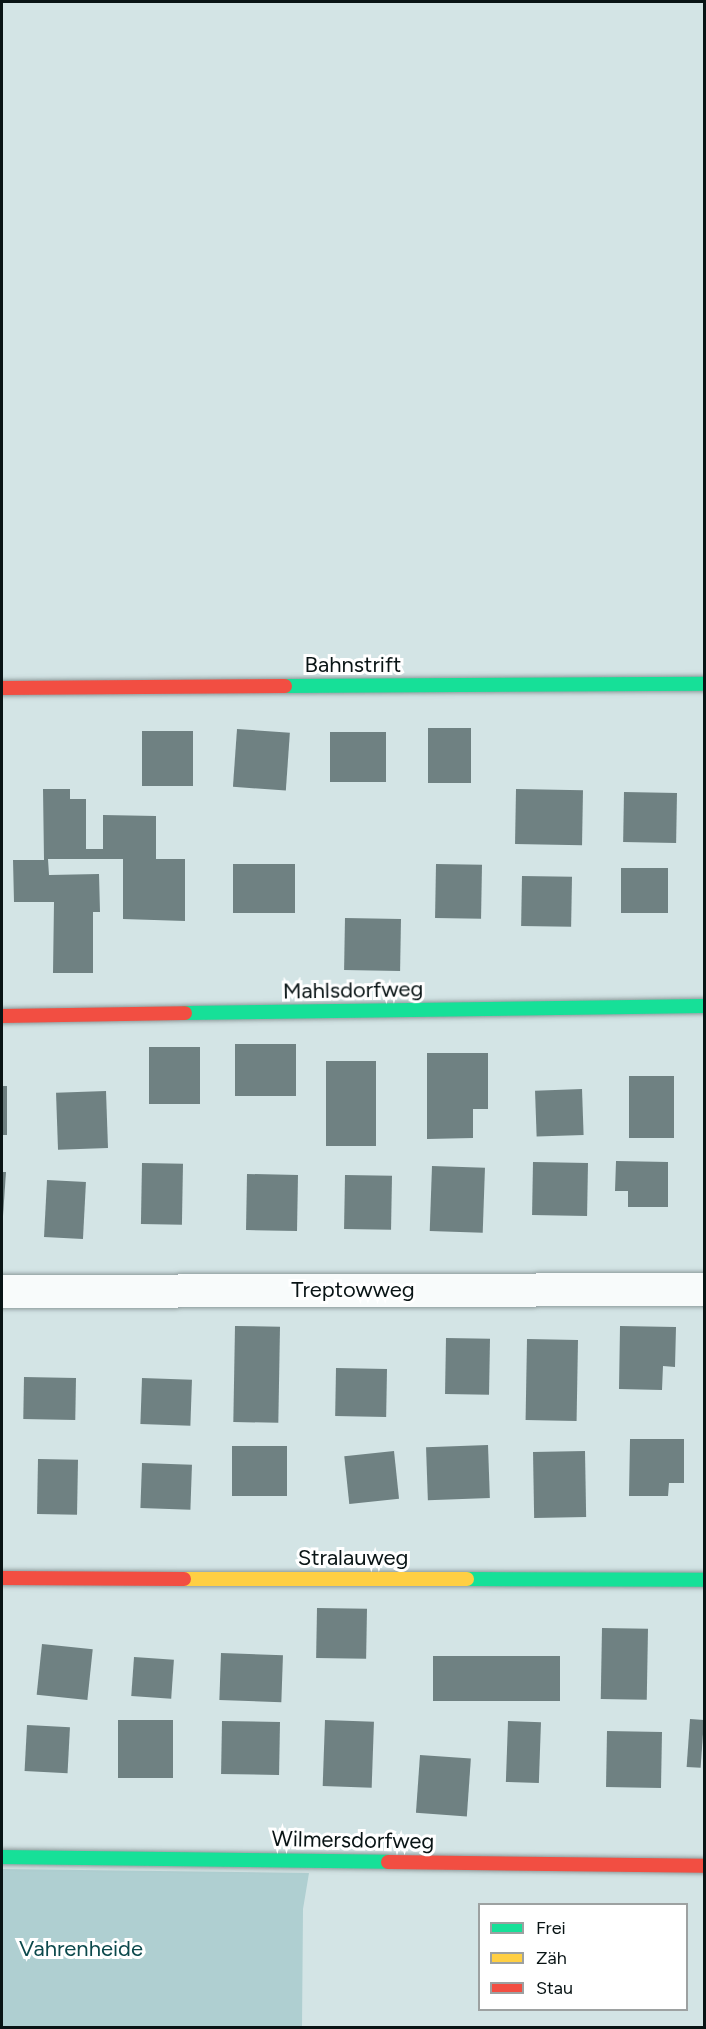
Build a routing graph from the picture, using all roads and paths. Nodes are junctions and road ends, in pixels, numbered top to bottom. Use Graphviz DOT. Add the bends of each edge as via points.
graph roads {
  1 [pos="705,684"];
  2 [pos="2,688"];
  3 [pos="705,1006"];
  4 [pos="2,1016"];
  5 [pos="705,1289"];
  6 [pos="2,1291"];
  7 [pos="2,1578"];
  8 [pos="705,1580"];
  9 [pos="2,1857"];
  10 [pos="705,1866"];
  1 -- 2 [label="street, Bahnstrift"];
  3 -- 4 [label="street, Mahlsdorfweg"];
  5 -- 6 [label="street, Treptowweg"];
  7 -- 8 [label="street, Stralauweg"];
  9 -- 10 [label="street, Wilmersdorfweg"];
}
